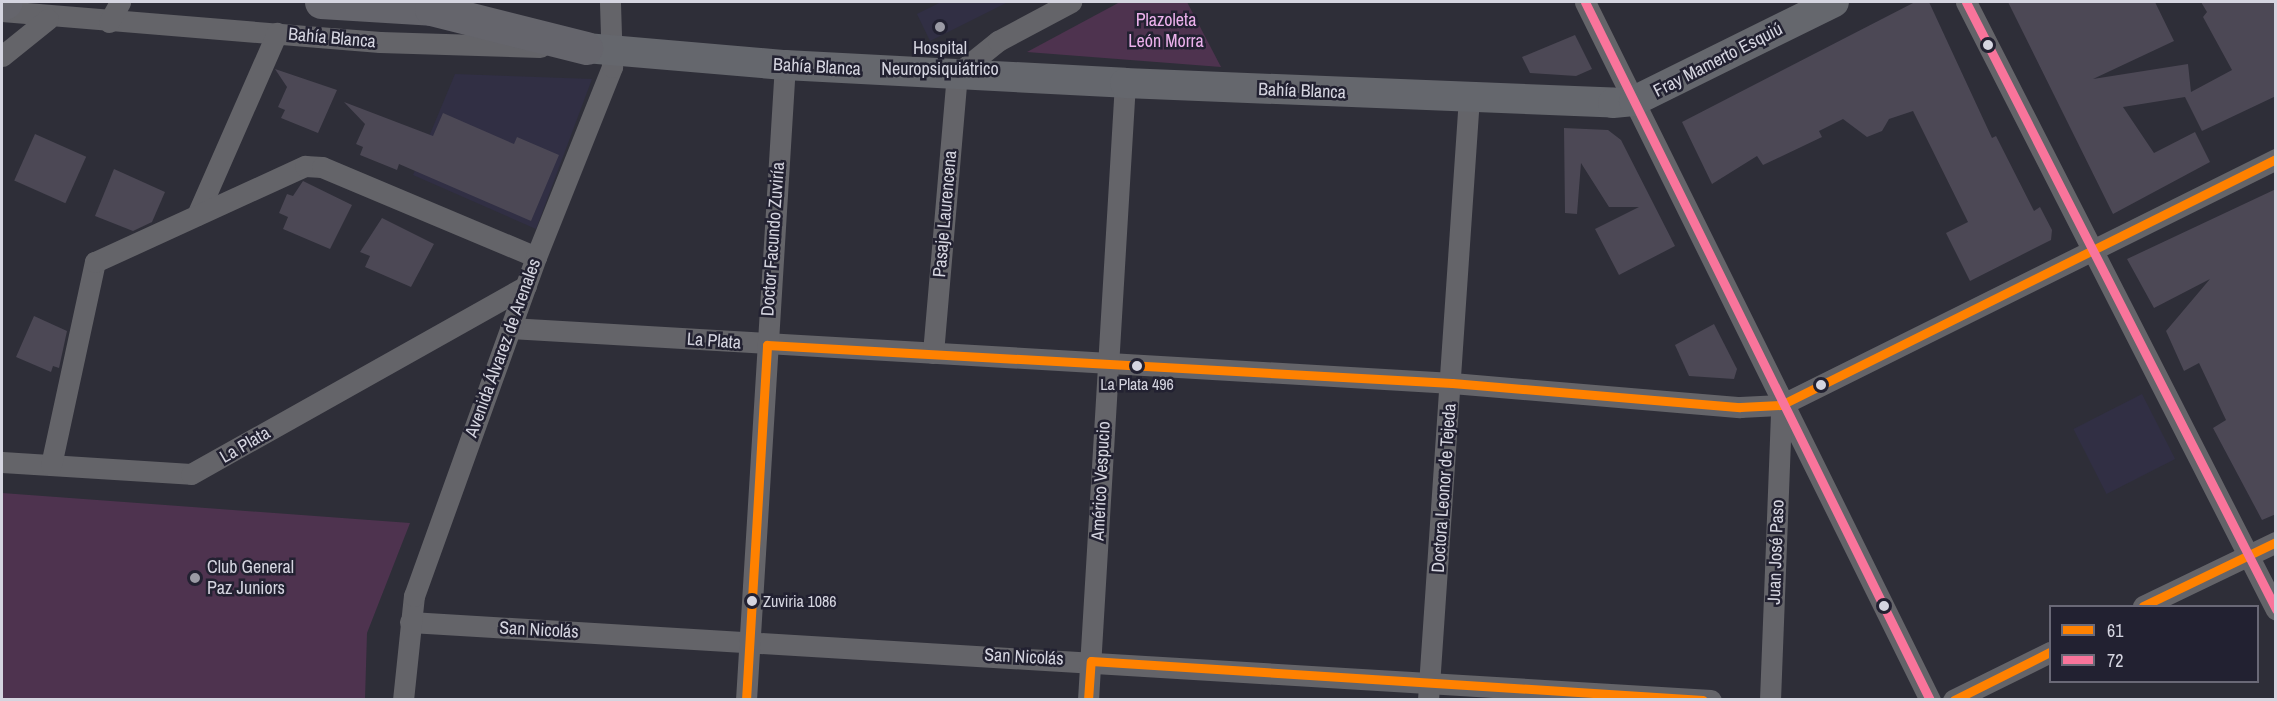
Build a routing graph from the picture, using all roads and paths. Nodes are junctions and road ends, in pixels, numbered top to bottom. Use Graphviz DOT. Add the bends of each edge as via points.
graph roads {
  1 [pos="6,2"];
  2 [pos="120,2"];
  3 [pos="321,2"];
  4 [pos="610,2"];
  5 [pos="1071,2"];
  6 [pos="1585,2"];
  7 [pos="1834,2"];
  8 [pos="1966,2"];
  9 [pos="2,4"];
  10 [pos="2,11"];
  11 [pos="48,19"];
  12 [pos="109,22"];
  13 [pos="277,33"];
  14 [pos="600,49"];
  15 [pos="2,56"];
  16 [pos="784,65"];
  17 [pos="957,74"];
  18 [pos="1125,84"];
  19 [pos="1469,97"];
  20 [pos="1634,101"];
  21 [pos="2276,159"];
  22 [pos="197,215"];
  23 [pos="2092,250"];
  24 [pos="536,257"];
  25 [pos="526,285"];
  26 [pos="510,328"];
  27 [pos="767,345"];
  28 [pos="933,353"];
  29 [pos="1108,362"];
  30 [pos="1452,383"];
  31 [pos="1781,405"];
  32 [pos="2,462"];
  33 [pos="51,465"];
  34 [pos="2276,542"];
  35 [pos="2248,556"];
  36 [pos="2145,605"];
  37 [pos="2276,610"];
  38 [pos="410,622"];
  39 [pos="750,641"];
  40 [pos="2049,652"];
  41 [pos="1091,660"];
  42 [pos="1429,691"];
  43 [pos="403,699"];
  44 [pos="746,699"];
  45 [pos="1088,699"];
  46 [pos="1711,699"];
  47 [pos="1770,699"];
  48 [pos="1930,699"];
  49 [pos="1953,699"];
  1 -- 9 [label="main road"];
  2 -- 12 [label="street"];
  3 -- 14 [label="main road" via="430,9"];
  4 -- 14 [label="street, Avenida Álvarez de Arenales"];
  5 -- 17 [label="street" via="998,41"];
  6 -- 20 [label="street"];
  7 -- 20 [label="street, Fray Mamerto Esquiú"];
  8 -- 23 [label="street"];
  10 -- 11 [label="street, Bahía Blanca"];
  11 -- 12 [label="street, Bahía Blanca"];
  11 -- 15 [label="street"];
  12 -- 13 [label="street, Bahía Blanca"];
  13 -- 14 [label="street, Bahía Blanca" via="442,45"];
  13 -- 22 [label="street"];
  14 -- 16 [label="street, Bahía Blanca"];
  14 -- 24 [label="street, Avenida Álvarez de Arenales"];
  16 -- 17 [label="street, Bahía Blanca"];
  16 -- 27 [label="street, Doctor Facundo Zuviría"];
  17 -- 18 [label="street, Bahía Blanca"];
  17 -- 28 [label="street, Pasaje Laurencena"];
  18 -- 19 [label="street, Bahía Blanca"];
  18 -- 29 [label="street, Américo Vespucio"];
  19 -- 20 [label="street, Bahía Blanca"];
  19 -- 30 [label="street, Doctora Leonor de Tejeda"];
  20 -- 31 [label="street"];
  21 -- 23 [label="street"];
  22 -- 24 [label="street" via="313,165"];
  22 -- 33 [label="street" via="95,262"];
  23 -- 31 [label="street"];
  23 -- 35 [label="street"];
  24 -- 25 [label="street, Avenida Álvarez de Arenales"];
  25 -- 26 [label="street, Avenida Álvarez de Arenales"];
  25 -- 33 [label="street, La Plata" via="191,474"];
  26 -- 27 [label="street, La Plata"];
  26 -- 38 [label="street, Avenida Álvarez de Arenales"];
  27 -- 28 [label="street, La Plata"];
  27 -- 39 [label="street, Doctor Facundo Zuviría"];
  28 -- 29 [label="street, La Plata"];
  29 -- 30 [label="street, La Plata"];
  29 -- 41 [label="street, Américo Vespucio"];
  30 -- 31 [label="street, La Plata" via="1740,407"];
  30 -- 42 [label="street, Doctora Leonor de Tejeda"];
  31 -- 47 [label="street, Juan José Paso"];
  31 -- 48 [label="street"];
  32 -- 33 [label="street, La Plata"];
  34 -- 35 [label="street"];
  35 -- 36 [label="street"];
  35 -- 37 [label="street"];
  38 -- 39 [label="street, San Nicolás"];
  38 -- 43 [label="street, Avenida Álvarez de Arenales"];
  39 -- 41 [label="street, San Nicolás"];
  39 -- 44 [label="street, Doctor Facundo Zuviría"];
  40 -- 49 [label="street"];
  41 -- 42 [label="street, San Nicolás"];
  41 -- 45 [label="street, Américo Vespucio"];
  42 -- 46 [label="street, San Nicolás"];
}
